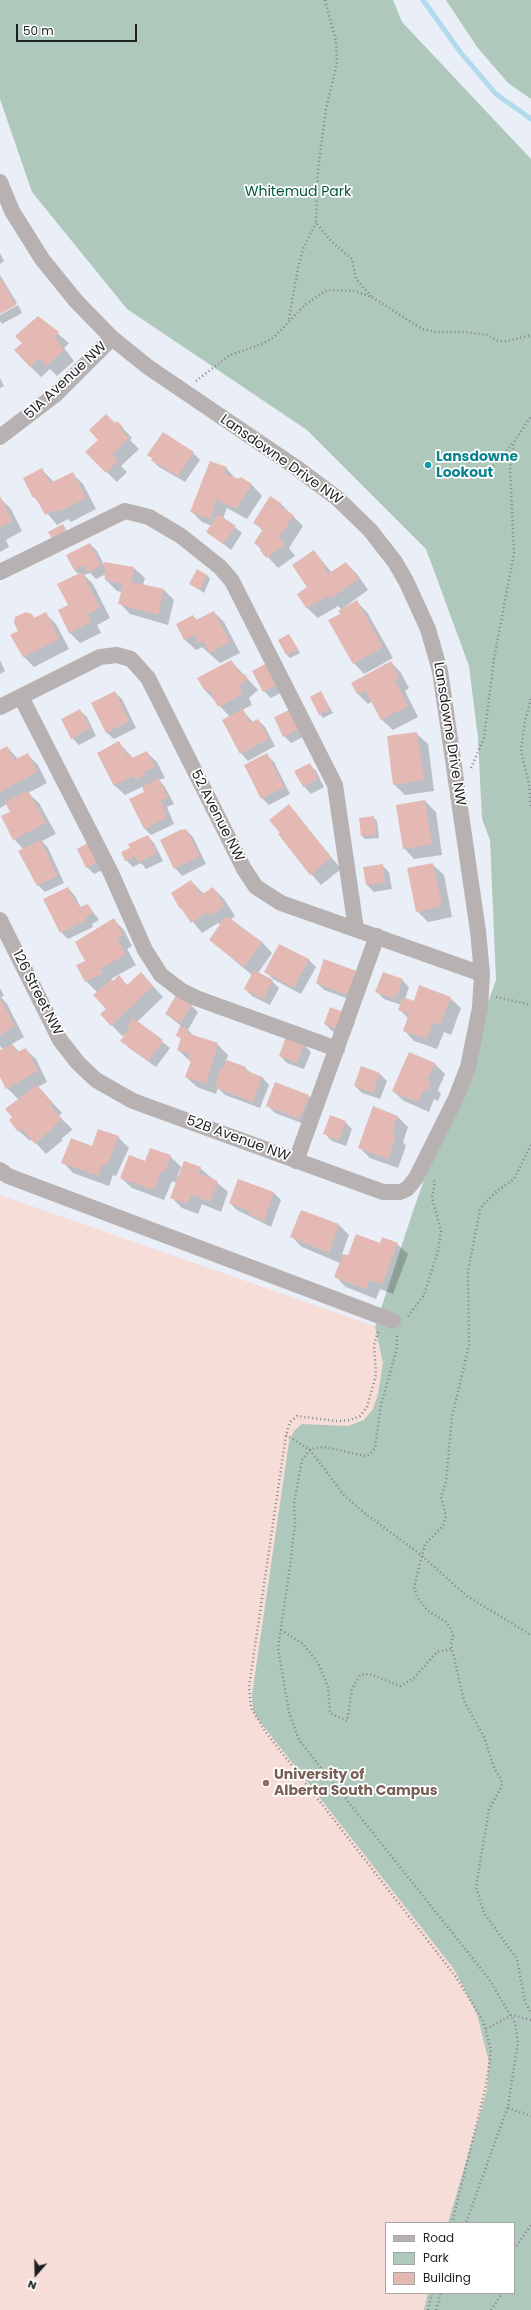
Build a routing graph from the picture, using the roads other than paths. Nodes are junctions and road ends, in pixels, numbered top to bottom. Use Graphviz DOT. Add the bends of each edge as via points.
graph roads {
  1 [pos="0,182"];
  2 [pos="112,338"];
  3 [pos="0,437"];
  4 [pos="0,572"];
  5 [pos="21,697"];
  6 [pos="0,707"];
  7 [pos="0,920"];
  8 [pos="356,929"];
  9 [pos="377,936"];
  10 [pos="482,974"];
  11 [pos="337,1049"];
  12 [pos="78,1063"];
  13 [pos="296,1161"];
  14 [pos="0,1170"];
  15 [pos="407,1189"];
  16 [pos="396,1323"];
  1 -- 2 [label="street, Lansdowne Drive NW" via="12,210 42,259 76,301"];
  2 -- 3 [label="street, 51A Avenue NW" via="55,395"];
  2 -- 10 [label="street, Lansdowne Drive NW" via="136,359 337,498 370,530 395,562 416,600 435,651 444,689"];
  4 -- 8 [label="street" via="124,511 149,517 181,536 220,567 232,581 335,785"];
  5 -- 6 [label="street, 52 Avenue NW"];
  5 -- 8 [label="street, 52 Avenue NW" via="100,657 117,655 131,659 148,678 244,869 256,887 281,903"];
  5 -- 11 [label="street" via="111,873 145,950 161,975 182,992 196,998"];
  7 -- 12 [label="street, 126 Street NW" via="60,1040"];
  8 -- 9 [label="street, 52 Avenue NW"];
  9 -- 10 [label="street, 52 Avenue NW"];
  9 -- 11 [label="street"];
  10 -- 15 [label="street, Lansdowne Drive NW" via="482,993 475,1039 466,1073 424,1163"];
  11 -- 13 [label="street"];
  12 -- 13 [label="street, 52B Avenue NW" via="96,1080 133,1101"];
  13 -- 15 [label="street, 52B Avenue NW" via="383,1192 393,1194"];
  14 -- 16 [label="street" via="8,1176"];
}
